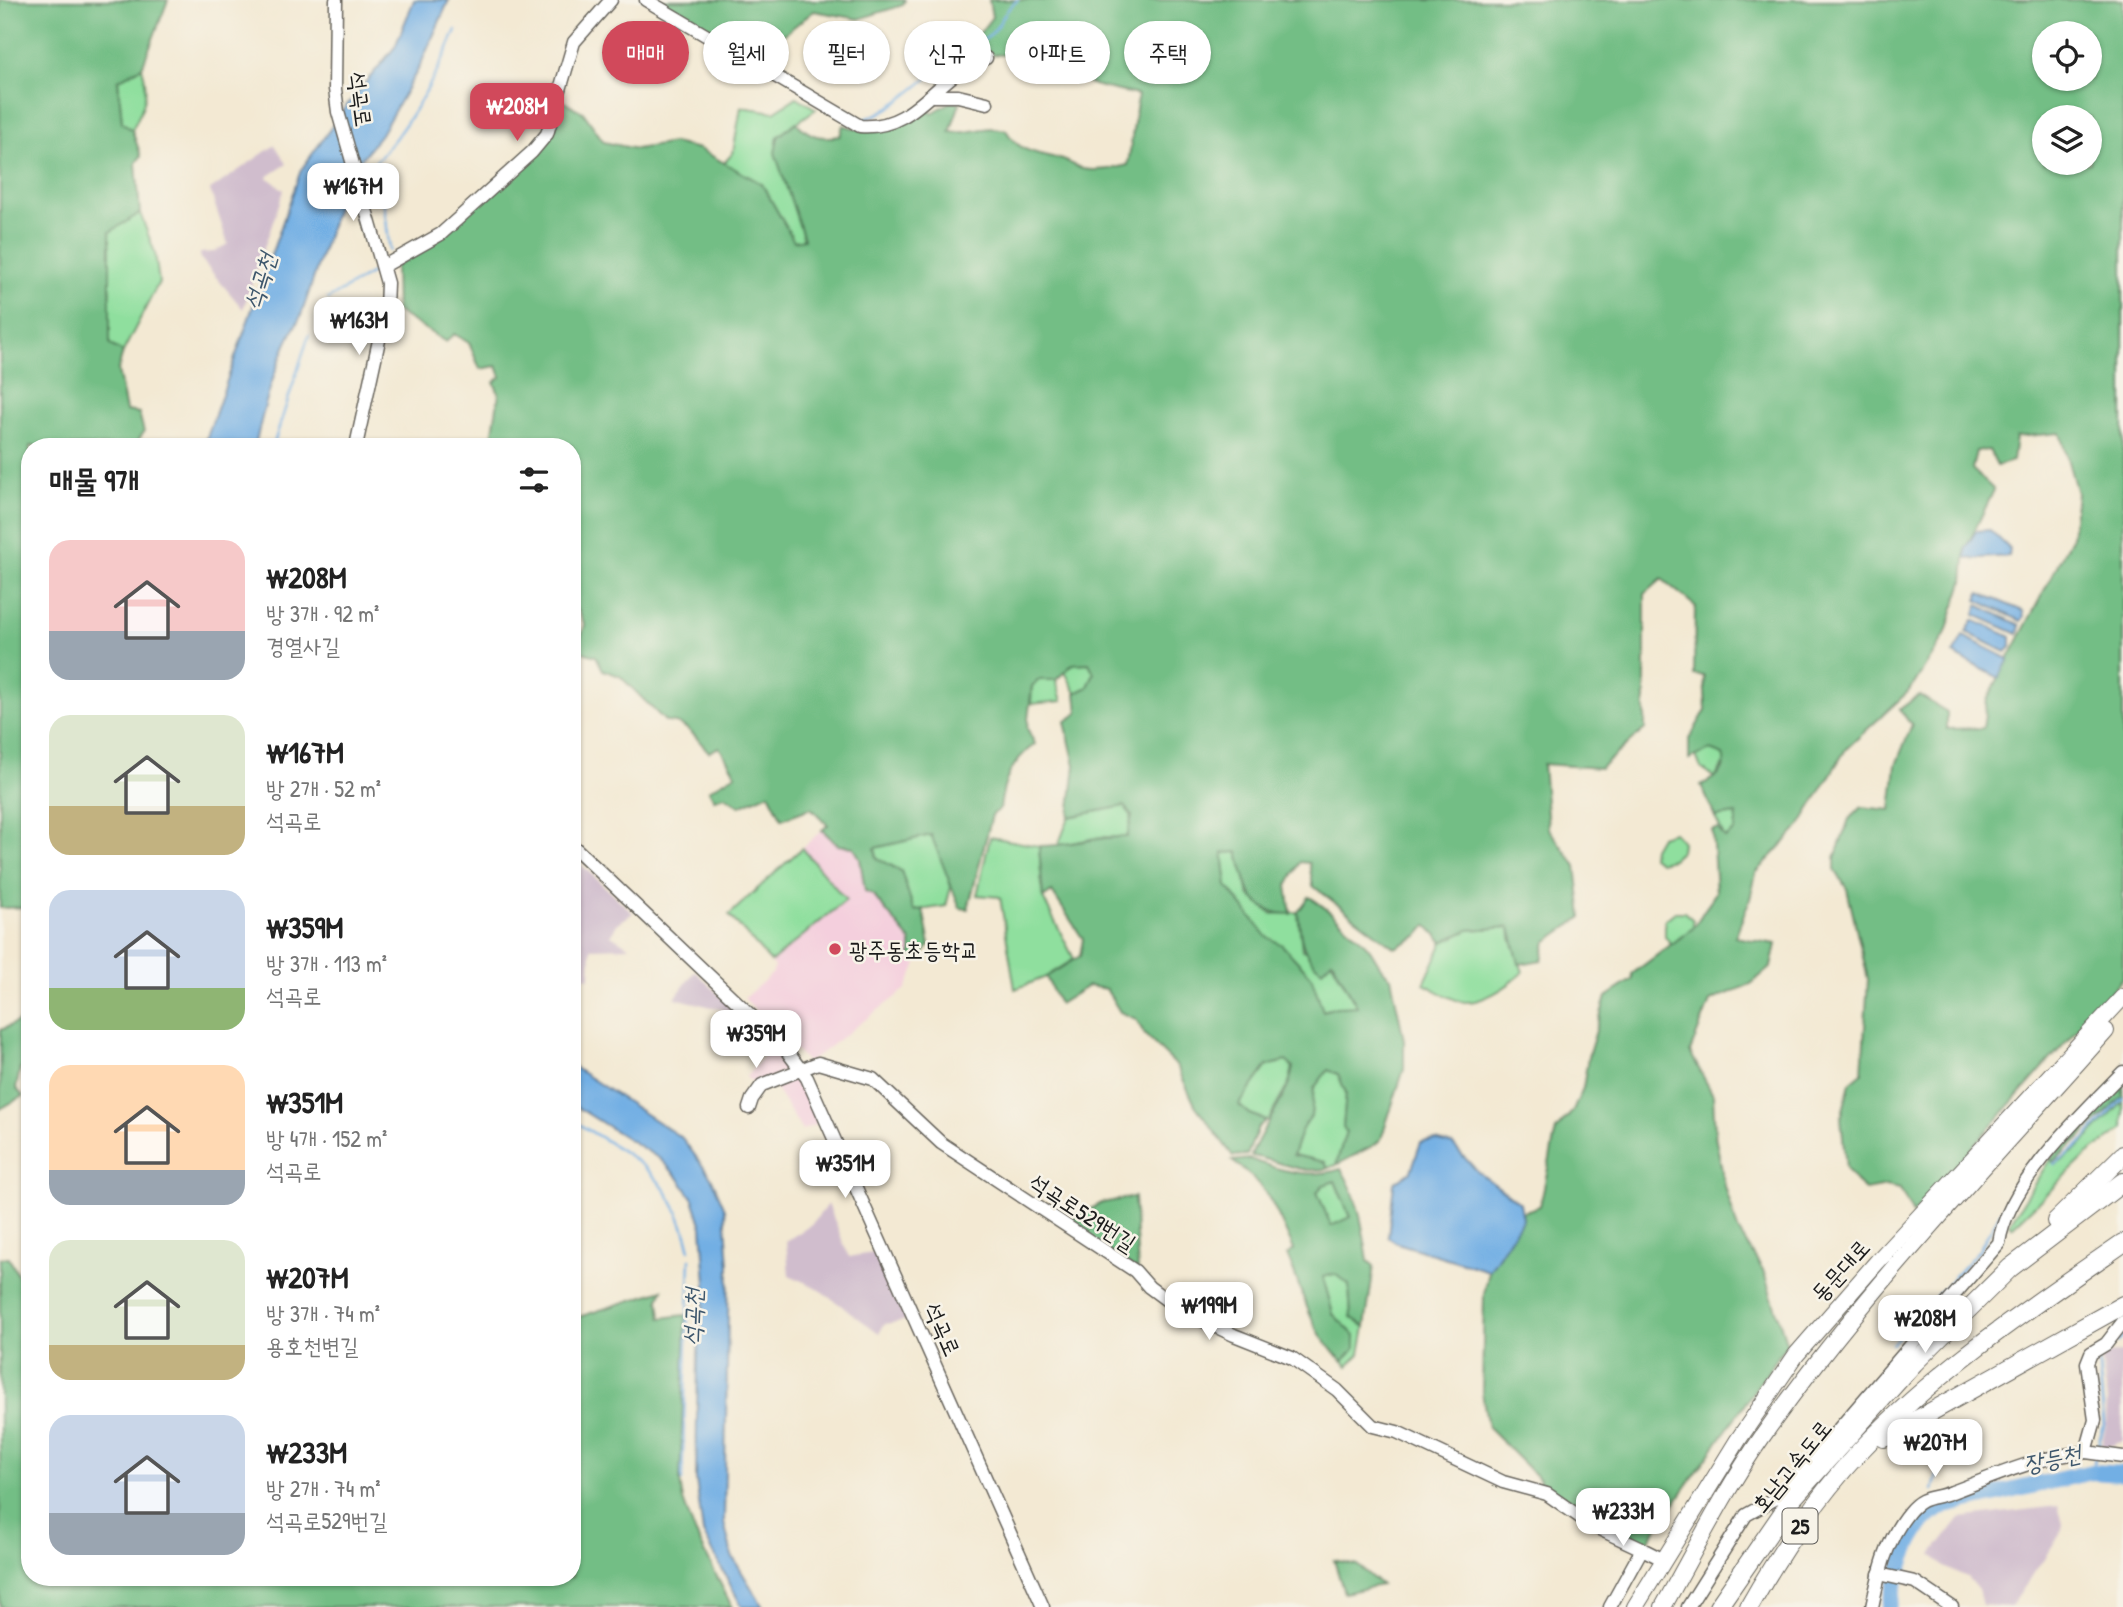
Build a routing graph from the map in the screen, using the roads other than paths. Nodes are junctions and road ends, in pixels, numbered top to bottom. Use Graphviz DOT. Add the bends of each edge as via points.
graph roads {
  1 [pos="336,0"];
  2 [pos="611,0"];
  3 [pos="646,0"];
  4 [pos="946,84"];
  5 [pos="933,96"];
  6 [pos="986,103"];
  7 [pos="384,266"];
  8 [pos="358,438"];
  9 [pos="581,854"];
  10 [pos="2123,997"];
  11 [pos="2123,1013"];
  12 [pos="802,1069"];
  13 [pos="2123,1072"];
  14 [pos="749,1108"];
  15 [pos="2123,1155"];
  16 [pos="2123,1182"];
  17 [pos="2123,1243"];
  18 [pos="2123,1305"];
  19 [pos="2123,1322"];
  20 [pos="1913,1363"];
  21 [pos="1859,1451"];
  22 [pos="2086,1452"];
  23 [pos="2123,1457"];
  24 [pos="1642,1549"];
  25 [pos="1664,1560"];
  26 [pos="1882,1574"];
  27 [pos="1044,1607"];
  28 [pos="1610,1607"];
  29 [pos="1635,1607"];
  30 [pos="1663,1607"];
  31 [pos="1688,1607"];
  32 [pos="1718,1607"];
  33 [pos="1749,1607"];
  34 [pos="1872,1607"];
  35 [pos="1952,1607"];
  1 -- 7 [label="street, 석곡로" via="338,112"];
  2 -- 7 [label="street" via="574,42 547,134 532,152 440,233"];
  3 -- 5 [label="street" via="860,126 890,124"];
  4 -- 5 [label="street"];
  5 -- 6 [label="street"];
  7 -- 8 [label="street, 석곡로" via="386,308"];
  9 -- 12 [label="street, 석곡로"];
  10 -- 25 [label="main road, 동문대로" via="1796,1355"];
  11 -- 30 [label="main road, 동문대로" via="1891,1272 1786,1404 1738,1473"];
  12 -- 14 [label="street" via="762,1085"];
  12 -- 24 [label="street, 석곡로529번길" via="818,1063 873,1079 941,1143 1135,1271 1180,1310 1292,1358 1337,1390 1373,1426 1397,1432 1503,1482 1547,1494 1592,1526"];
  12 -- 27 [label="street, 석곡로"];
  13 -- 31 [label="street" via="2026,1181 1999,1243 1782,1494 1746,1515"];
  15 -- 20 [label="highway, 호남고속도로"];
  16 -- 20 [label="highway, 호남고속도로 / 25" via="2010,1268"];
  17 -- 21 [label="highway, 호남고속도로 / 25" via="1935,1381"];
  18 -- 21 [label="highway, 호남고속도로"];
  19 -- 22 [label="street" via="2106,1344 2091,1353 2087,1363 2095,1420"];
  20 -- 32 [label="highway, 호남고속도로 / 25" via="1793,1498"];
  21 -- 33 [label="highway, 호남고속도로 / 25" via="1782,1549"];
  22 -- 23 [label="street"];
  22 -- 26 [label="street" via="2012,1467 1951,1493 1926,1497 1894,1534"];
  24 -- 25 [label="street, 석곡로529번길"];
  24 -- 28 [label="street"];
  25 -- 29 [label="main road, 동문대로"];
  26 -- 34 [label="street"];
  26 -- 35 [label="street" via="1908,1581"];
}
